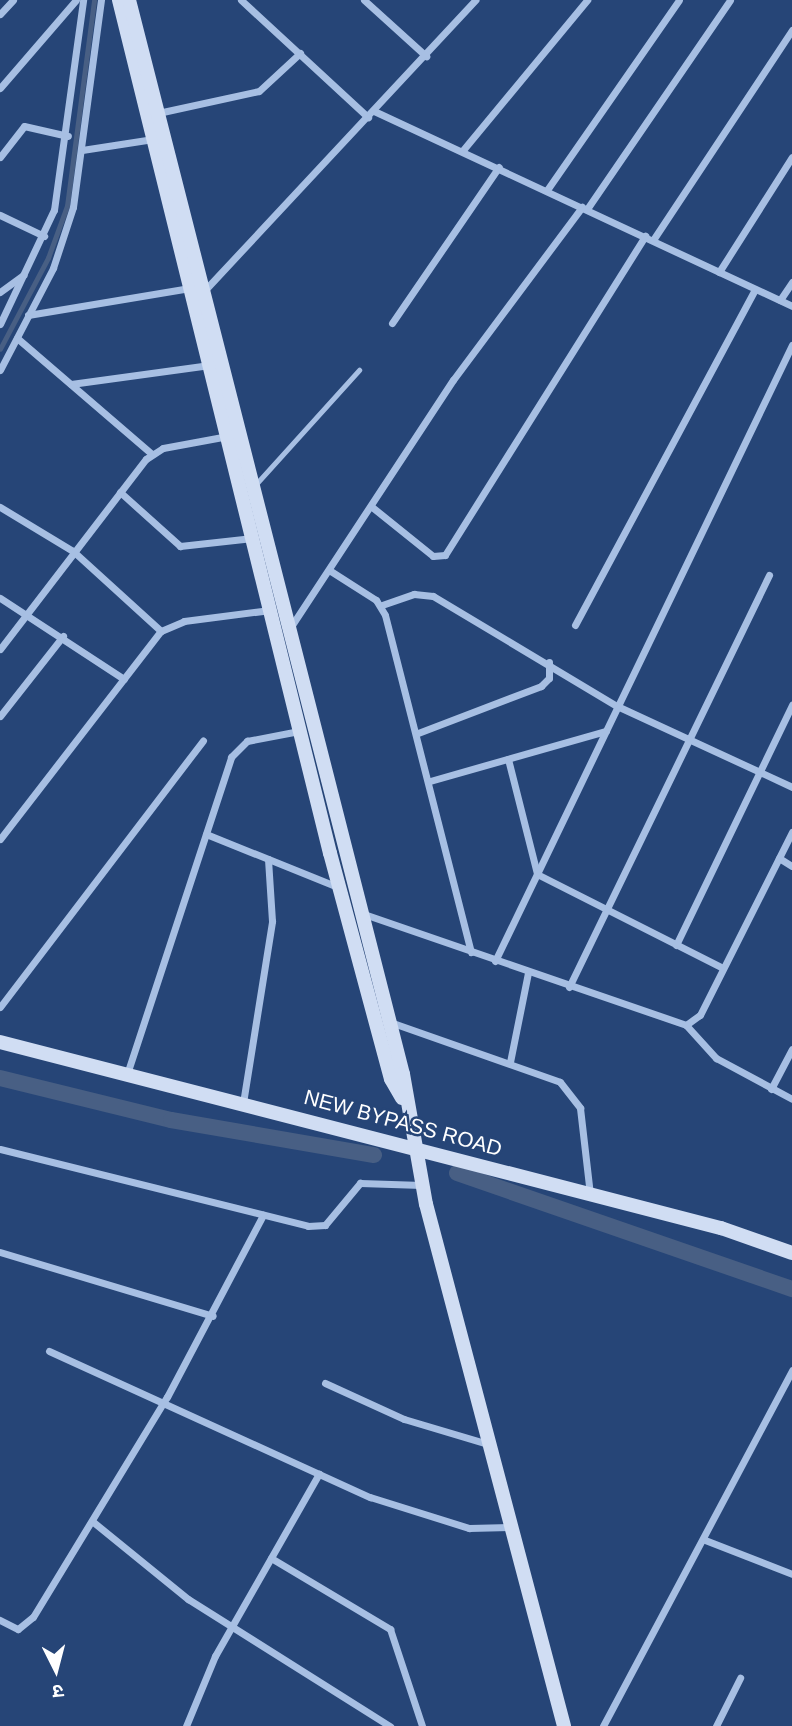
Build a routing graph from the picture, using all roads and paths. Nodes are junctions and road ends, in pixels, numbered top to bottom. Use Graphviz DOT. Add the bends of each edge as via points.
graph roads {
  1 [pos="13,0"];
  2 [pos="76,0"];
  3 [pos="83,0"];
  4 [pos="101,0"];
  5 [pos="119,0"];
  6 [pos="129,0"];
  7 [pos="241,0"];
  8 [pos="365,0"];
  9 [pos="475,0"];
  10 [pos="587,0"];
  11 [pos="678,0"];
  12 [pos="730,0"];
  13 [pos="0,14"];
  14 [pos="792,30"];
  15 [pos="300,53"];
  16 [pos="426,56"];
  17 [pos="0,88"];
  18 [pos="158,113"];
  19 [pos="371,114"];
  20 [pos="68,136"];
  21 [pos="153,139"];
  22 [pos="82,150"];
  23 [pos="463,150"];
  24 [pos="0,157"];
  25 [pos="792,157"];
  26 [pos="499,167"];
  27 [pos="547,190"];
  28 [pos="585,208"];
  29 [pos="0,215"];
  30 [pos="44,236"];
  31 [pos="645,236"];
  32 [pos="653,240"];
  33 [pos="27,272"];
  34 [pos="719,272"];
  35 [pos="792,282"];
  36 [pos="755,289"];
  37 [pos="197,290"];
  38 [pos="0,292"];
  39 [pos="780,300"];
  40 [pos="792,306"];
  41 [pos="28,315"];
  42 [pos="392,323"];
  43 [pos="0,324"];
  44 [pos="17,338"];
  45 [pos="792,345"];
  46 [pos="211,365"];
  47 [pos="0,370"];
  48 [pos="359,370"];
  49 [pos="71,384"];
  50 [pos="229,436"];
  51 [pos="152,454"];
  52 [pos="252,488"];
  53 [pos="120,492"];
  54 [pos="0,507"];
  55 [pos="372,507"];
  56 [pos="253,537"];
  57 [pos="73,551"];
  58 [pos="329,570"];
  59 [pos="769,575"];
  60 [pos="0,598"];
  61 [pos="382,605"];
  62 [pos="270,610"];
  63 [pos="27,614"];
  64 [pos="575,625"];
  65 [pos="161,631"];
  66 [pos="288,631"];
  67 [pos="63,636"];
  68 [pos="0,649"];
  69 [pos="548,661"];
  70 [pos="124,679"];
  71 [pos="792,705"];
  72 [pos="617,706"];
  73 [pos="0,716"];
  74 [pos="299,731"];
  75 [pos="606,731"];
  76 [pos="418,733"];
  77 [pos="688,739"];
  78 [pos="203,741"];
  79 [pos="508,759"];
  80 [pos="760,772"];
  81 [pos="430,781"];
  82 [pos="792,787"];
  83 [pos="792,832"];
  84 [pos="206,834"];
  85 [pos="0,839"];
  86 [pos="779,858"];
  87 [pos="268,859"];
  88 [pos="792,866"];
  89 [pos="537,874"];
  90 [pos="338,887"];
  91 [pos="606,908"];
  92 [pos="360,913"];
  93 [pos="676,945"];
  94 [pos="471,952"];
  95 [pos="495,961"];
  96 [pos="723,968"];
  97 [pos="528,973"];
  98 [pos="0,984"];
  99 [pos="569,987"];
  100 [pos="9,991"];
  101 [pos="0,1007"];
  102 [pos="389,1022"];
  103 [pos="686,1025"];
  104 [pos="0,1042"];
  105 [pos="792,1049"];
  106 [pos="510,1062"];
  107 [pos="127,1074"];
  108 [pos="771,1089"];
  109 [pos="792,1099"];
  110 [pos="243,1103"];
  111 [pos="404,1103"];
  112 [pos="416,1147"];
  113 [pos="0,1149"];
  114 [pos="423,1185"];
  115 [pos="590,1195"];
  116 [pos="263,1214"];
  117 [pos="0,1252"];
  118 [pos="792,1253"];
  119 [pos="213,1316"];
  120 [pos="49,1351"];
  121 [pos="792,1370"];
  122 [pos="325,1382"];
  123 [pos="162,1405"];
  124 [pos="488,1444"];
  125 [pos="319,1474"];
  126 [pos="92,1521"];
  127 [pos="510,1527"];
  128 [pos="705,1540"];
  129 [pos="271,1558"];
  130 [pos="792,1574"];
  131 [pos="0,1620"];
  132 [pos="231,1626"];
  133 [pos="740,1678"];
  134 [pos="186,1726"];
  135 [pos="390,1726"];
  136 [pos="422,1726"];
  137 [pos="564,1726"];
  138 [pos="603,1726"];
  139 [pos="716,1726"];
  1 -- 13 [label="street"];
  2 -- 17 [label="street"];
  3 -- 20 [label="street"];
  4 -- 22 [label="street"];
  5 -- 21 [label="street"];
  6 -- 18 [label="street"];
  7 -- 15 [label="street"];
  8 -- 16 [label="street"];
  9 -- 16 [label="street"];
  10 -- 23 [label="street"];
  11 -- 27 [label="street"];
  12 -- 28 [label="street"];
  14 -- 32 [label="street"];
  15 -- 18 [label="street" via="259,91"];
  15 -- 19 [label="street"];
  16 -- 19 [label="street"];
  18 -- 37 [label="street"];
  19 -- 23 [label="street"];
  19 -- 37 [label="street"];
  20 -- 24 [label="street" via="24,126"];
  20 -- 30 [label="street"];
  21 -- 22 [label="street"];
  21 -- 37 [label="street"];
  22 -- 41 [label="street" via="64,239"];
  23 -- 26 [label="street"];
  25 -- 34 [label="street"];
  26 -- 27 [label="street"];
  26 -- 42 [label="street"];
  27 -- 28 [label="street"];
  28 -- 31 [label="street"];
  28 -- 55 [label="street" via="453,380"];
  29 -- 30 [label="street"];
  30 -- 33 [label="street"];
  31 -- 32 [label="street"];
  31 -- 55 [label="street" via="445,555 433,556"];
  32 -- 34 [label="street"];
  33 -- 38 [label="street"];
  33 -- 43 [label="street"];
  34 -- 36 [label="street"];
  35 -- 39 [label="street"];
  36 -- 39 [label="street"];
  36 -- 64 [label="street"];
  37 -- 41 [label="street"];
  37 -- 46 [label="street"];
  37 -- 52 [label="street"];
  39 -- 40 [label="street"];
  41 -- 44 [label="street"];
  44 -- 47 [label="street"];
  44 -- 49 [label="street"];
  45 -- 72 [label="street"];
  46 -- 49 [label="street"];
  46 -- 50 [label="street"];
  48 -- 52 [label="lane"];
  49 -- 51 [label="street"];
  50 -- 51 [label="street"];
  50 -- 56 [label="street"];
  51 -- 53 [label="street"];
  52 -- 66 [label="street"];
  53 -- 56 [label="street" via="180,546"];
  53 -- 57 [label="street"];
  54 -- 57 [label="street"];
  55 -- 58 [label="street"];
  56 -- 62 [label="street"];
  57 -- 63 [label="street"];
  57 -- 65 [label="street"];
  58 -- 61 [label="street"];
  58 -- 66 [label="street"];
  59 -- 77 [label="street"];
  60 -- 63 [label="street"];
  61 -- 69 [label="street" via="414,594 433,596"];
  61 -- 76 [label="street"];
  62 -- 65 [label="street" via="194,619"];
  62 -- 74 [label="street"];
  63 -- 67 [label="street"];
  63 -- 68 [label="street"];
  65 -- 70 [label="street"];
  66 -- 92 [label="street"];
  67 -- 70 [label="street"];
  67 -- 73 [label="street"];
  69 -- 72 [label="street"];
  69 -- 76 [label="street" via="549,678 541,686"];
  70 -- 85 [label="street"];
  71 -- 80 [label="street"];
  72 -- 75 [label="street"];
  72 -- 77 [label="street"];
  74 -- 84 [label="street" via="238,746"];
  74 -- 90 [label="street"];
  75 -- 79 [label="street"];
  75 -- 89 [label="street"];
  76 -- 81 [label="street"];
  77 -- 80 [label="street"];
  77 -- 91 [label="street"];
  78 -- 100 [label="street"];
  79 -- 81 [label="street"];
  79 -- 89 [label="street"];
  80 -- 82 [label="street"];
  80 -- 93 [label="street"];
  81 -- 94 [label="street"];
  83 -- 86 [label="street"];
  84 -- 87 [label="street"];
  84 -- 107 [label="street"];
  86 -- 88 [label="street"];
  86 -- 96 [label="street"];
  87 -- 90 [label="street"];
  87 -- 110 [label="street" via="272,920"];
  89 -- 91 [label="street"];
  89 -- 95 [label="street"];
  90 -- 111 [label="street" via="391,1079"];
  91 -- 93 [label="street"];
  91 -- 99 [label="street"];
  92 -- 94 [label="street"];
  92 -- 102 [label="street"];
  93 -- 96 [label="street"];
  94 -- 95 [label="street"];
  95 -- 97 [label="street"];
  96 -- 103 [label="street" via="699,1015"];
  97 -- 99 [label="street"];
  97 -- 106 [label="street"];
  98 -- 100 [label="street"];
  99 -- 103 [label="street"];
  100 -- 101 [label="street"];
  102 -- 106 [label="street"];
  102 -- 111 [label="street" via="404,1074"];
  103 -- 108 [label="street" via="716,1058"];
  104 -- 107 [label="street, NEW BYPASS ROAD"];
  105 -- 108 [label="street"];
  106 -- 115 [label="street" via="549,1076 575,1098 585,1136"];
  107 -- 110 [label="street, NEW BYPASS ROAD"];
  108 -- 109 [label="street"];
  110 -- 112 [label="street, NEW BYPASS ROAD"];
  111 -- 112 [label="street"];
  112 -- 114 [label="street"];
  112 -- 115 [label="street, NEW BYPASS ROAD"];
  113 -- 116 [label="street"];
  114 -- 116 [label="street" via="360,1182 325,1225"];
  114 -- 124 [label="street"];
  115 -- 118 [label="street, NEW BYPASS ROAD" via="721,1228"];
  116 -- 119 [label="street"];
  117 -- 119 [label="street"];
  119 -- 123 [label="street"];
  120 -- 123 [label="street"];
  121 -- 128 [label="street"];
  122 -- 124 [label="street" via="404,1419"];
  123 -- 125 [label="street"];
  123 -- 126 [label="street"];
  124 -- 127 [label="street"];
  125 -- 127 [label="street" via="428,1517 469,1528"];
  125 -- 129 [label="street"];
  126 -- 131 [label="street" via="27,1625 18,1629"];
  126 -- 132 [label="street" via="188,1599"];
  127 -- 137 [label="street"];
  128 -- 130 [label="street"];
  128 -- 138 [label="street"];
  129 -- 132 [label="street"];
  129 -- 136 [label="street" via="390,1629"];
  132 -- 134 [label="street"];
  132 -- 135 [label="street"];
  133 -- 139 [label="street"];
}
